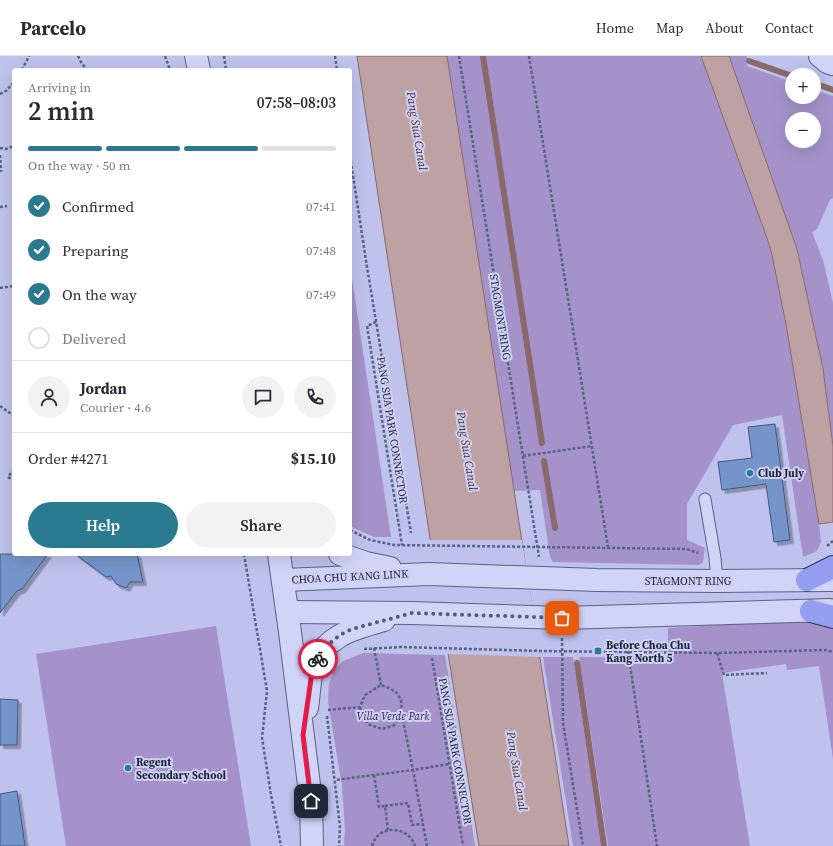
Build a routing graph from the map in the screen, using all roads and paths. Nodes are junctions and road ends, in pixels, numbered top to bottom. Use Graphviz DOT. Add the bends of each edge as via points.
graph roads {
  1 [pos="28,56"];
  2 [pos="78,56"];
  3 [pos="165,56"];
  4 [pos="196,56"];
  5 [pos="224,56"];
  6 [pos="335,56"];
  7 [pos="459,56"];
  8 [pos="529,56"];
  9 [pos="820,56"];
  10 [pos="833,64"];
  11 [pos="23,68"];
  12 [pos="86,68"];
  13 [pos="169,68"];
  14 [pos="199,68"];
  15 [pos="226,68"];
  16 [pos="337,68"];
  17 [pos="12,84"];
  18 [pos="0,94"];
  19 [pos="12,147"];
  20 [pos="0,148"];
  21 [pos="0,156"];
  22 [pos="352,169"];
  23 [pos="1,172"];
  24 [pos="7,206"];
  25 [pos="0,207"];
  26 [pos="12,286"];
  27 [pos="0,288"];
  28 [pos="376,322"];
  29 [pos="0,406"];
  30 [pos="12,415"];
  31 [pos="592,446"];
  32 [pos="523,456"];
  33 [pos="12,472"];
  34 [pos="12,480"];
  35 [pos="705,499"];
  36 [pos="352,531"];
  37 [pos="411,533"];
  38 [pos="833,541"];
  39 [pos="402,546"];
  40 [pos="537,547"];
  41 [pos="608,547"];
  42 [pos="244,556"];
  43 [pos="279,556"];
  44 [pos="346,556"];
  45 [pos="715,558"];
  46 [pos="828,559"];
  47 [pos="423,574"];
  48 [pos="536,577"];
  49 [pos="283,580"];
  50 [pos="807,580"];
  51 [pos="833,580"];
  52 [pos="716,581"];
  53 [pos="833,610"];
  54 [pos="811,611"];
  55 [pos="288,612"];
  56 [pos="412,613"];
  57 [pos="833,617"];
  58 [pos="562,618"];
  59 [pos="374,648"];
  60 [pos="361,650"];
  61 [pos="562,651"];
  62 [pos="628,651"];
  63 [pos="833,652"];
  64 [pos="716,653"];
  65 [pos="432,658"];
  66 [pos="767,673"];
  67 [pos="381,686"];
  68 [pos="360,707"];
  69 [pos="402,715"];
  70 [pos="303,735"];
  71 [pos="449,764"];
  72 [pos="413,770"];
  73 [pos="374,775"];
  74 [pos="335,780"];
  75 [pos="385,806"];
  76 [pos="423,824"];
  77 [pos="388,830"];
  78 [pos="281,846"];
  79 [pos="312,846"];
  80 [pos="339,846"];
  81 [pos="372,846"];
  82 [pos="415,846"];
  83 [pos="426,846"];
  84 [pos="463,846"];
  85 [pos="583,846"];
  86 [pos="657,846"];
  1 -- 11 [label="path"];
  2 -- 12 [label="path"];
  3 -- 13 [label="path"];
  4 -- 14 [label="street"];
  5 -- 15 [label="path"];
  6 -- 16 [label="path"];
  7 -- 32 [label="path, STAGMONT RING"];
  8 -- 31 [label="path"];
  9 -- 10 [label="street"];
  17 -- 18 [label="path"];
  19 -- 20 [label="path"];
  21 -- 23 [label="path"];
  22 -- 28 [label="path, PANG SUA PARK CONNECTOR"];
  24 -- 25 [label="path"];
  26 -- 27 [label="path"];
  28 -- 37 [label="path, PANG SUA PARK CONNECTOR"];
  28 -- 39 [label="path, PANG SUA PARK CONNECTOR" via="367,326"];
  29 -- 30 [label="path"];
  31 -- 32 [label="path"];
  31 -- 41 [label="path"];
  32 -- 40 [label="path, STAGMONT RING"];
  33 -- 34 [label="path" via="8,477"];
  35 -- 45 [label="lane"];
  36 -- 39 [label="path" via="370,540"];
  38 -- 46 [label="path"];
  39 -- 40 [label="path"];
  40 -- 41 [label="path"];
  40 -- 48 [label="path, STAGMONT RING"];
  41 -- 45 [label="path" via="686,549"];
  42 -- 78 [label="path" via="267,691 262,738"];
  43 -- 49 [label="street"];
  44 -- 47 [label="street" via="366,563"];
  45 -- 52 [label="lane"];
  46 -- 50 [label="main road"];
  47 -- 48 [label="street, CHOA CHU KANG LINK"];
  47 -- 49 [label="street, CHOA CHU KANG LINK"];
  48 -- 52 [label="street, STAGMONT RING"];
  49 -- 55 [label="street, CHOA CHU KANG LINK"];
  50 -- 51 [label="street, STAGMONT RING"];
  50 -- 52 [label="street, STAGMONT RING"];
  53 -- 54 [label="street"];
  54 -- 57 [label="main road"];
  54 -- 58 [label="street"];
  55 -- 56 [label="street"];
  55 -- 70 [label="street, CHOA CHU KANG LINK"];
  56 -- 58 [label="street"];
  56 -- 70 [label="street" via="352,629 329,644 318,657 312,672"];
  58 -- 61 [label="path"];
  59 -- 60 [label="path"];
  59 -- 61 [label="path"];
  59 -- 67 [label="path"];
  61 -- 62 [label="path"];
  61 -- 85 [label="path" via="563,723"];
  62 -- 64 [label="path"];
  62 -- 86 [label="path"];
  63 -- 64 [label="path" via="826,650"];
  64 -- 66 [label="path" via="724,675"];
  65 -- 71 [label="path, PANG SUA PARK CONNECTOR"];
  67 -- 68 [label="path" via="365,695"];
  67 -- 69 [label="path" via="397,693 401,700"];
  68 -- 69 [label="path" via="362,717 370,726 382,729 393,726"];
  68 -- 74 [label="path" via="326,710"];
  69 -- 72 [label="path"];
  70 -- 79 [label="street" via="311,801"];
  71 -- 72 [label="path"];
  71 -- 84 [label="path, PANG SUA PARK CONNECTOR"];
  72 -- 73 [label="path"];
  72 -- 76 [label="path"];
  73 -- 74 [label="path"];
  73 -- 75 [label="path" via="379,807"];
  74 -- 80 [label="path" via="340,827"];
  75 -- 76 [label="path" via="408,803 412,825"];
  75 -- 77 [label="path"];
  76 -- 83 [label="path"];
  77 -- 81 [label="path" via="379,835"];
  77 -- 82 [label="path" via="407,833"];
}
